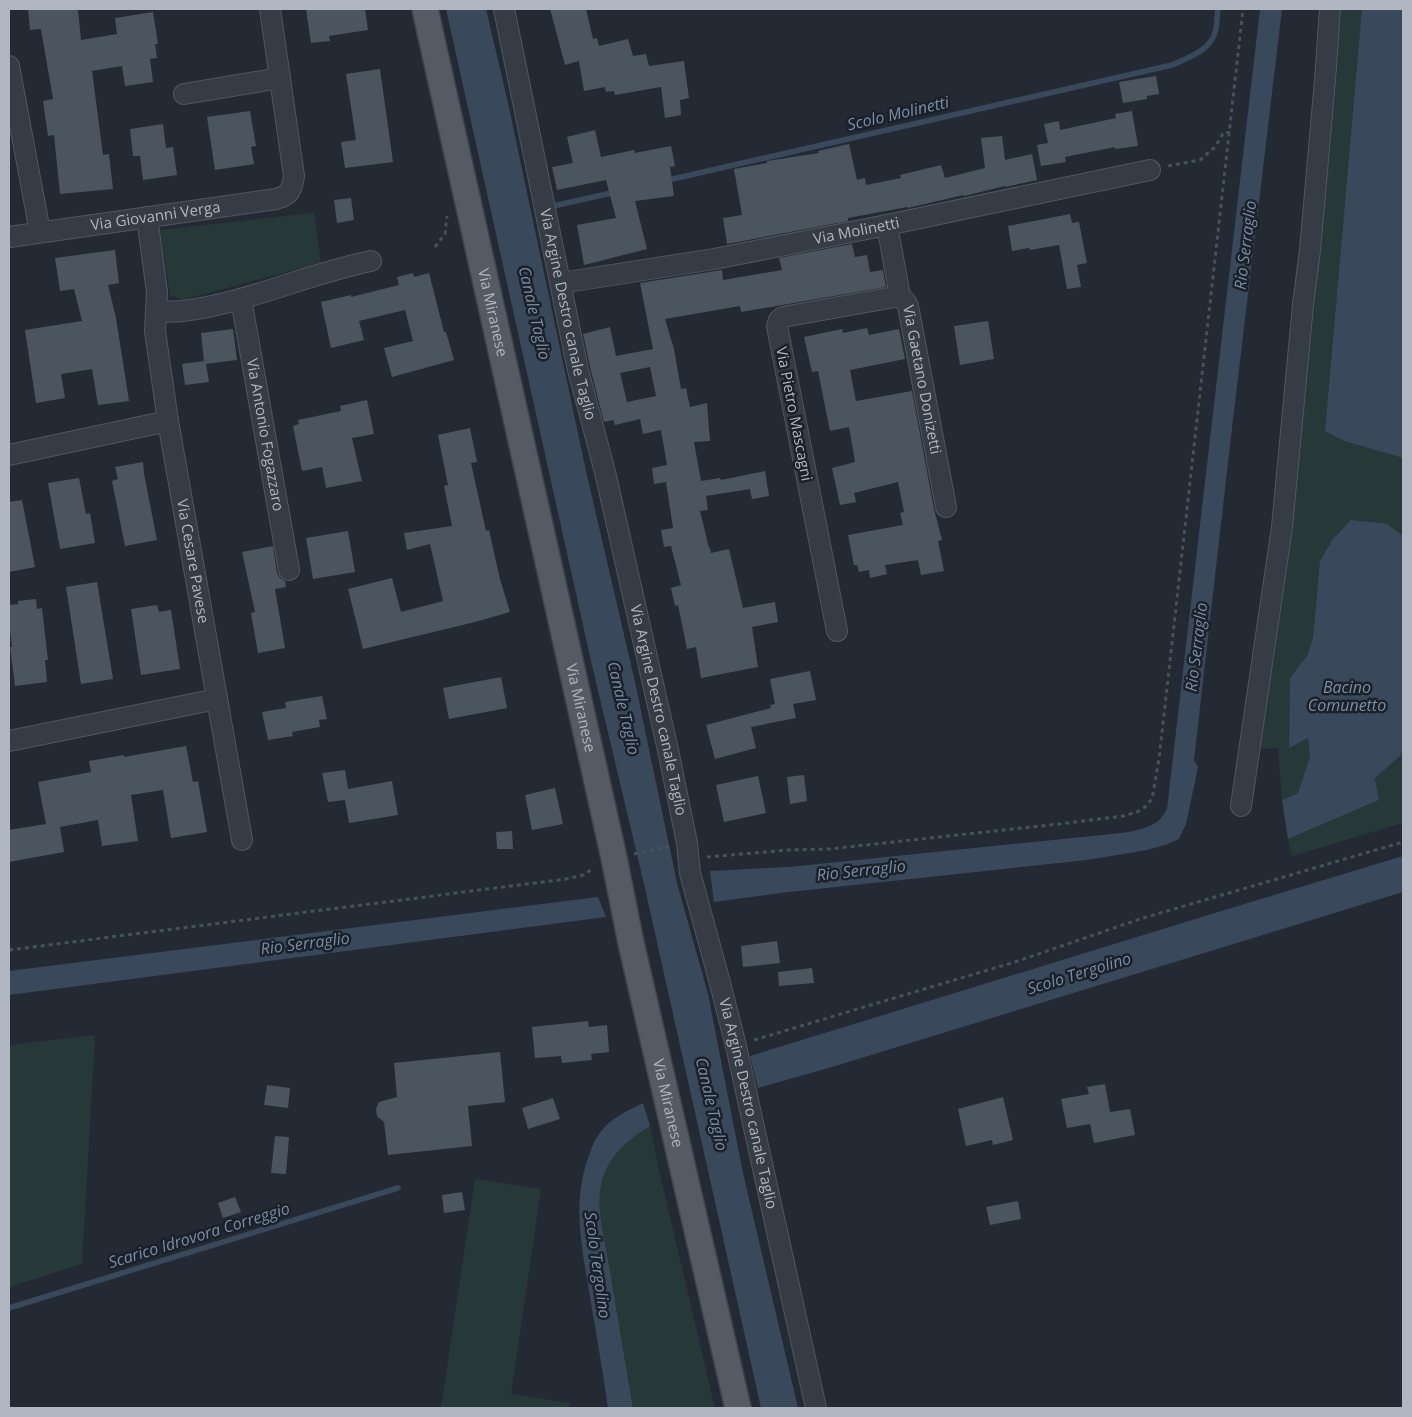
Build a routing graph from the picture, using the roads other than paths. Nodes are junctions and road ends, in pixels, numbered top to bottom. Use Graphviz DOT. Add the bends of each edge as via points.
graph roads {
  1 [pos="270,9"];
  2 [pos="425,9"];
  3 [pos="504,9"];
  4 [pos="1330,9"];
  5 [pos="9,66"];
  6 [pos="280,78"];
  7 [pos="184,94"];
  8 [pos="1150,170"];
  9 [pos="147,217"];
  10 [pos="887,226"];
  11 [pos="40,232"];
  12 [pos="9,237"];
  13 [pos="370,261"];
  14 [pos="561,284"];
  15 [pos="900,296"];
  16 [pos="241,298"];
  17 [pos="156,312"];
  18 [pos="168,421"];
  19 [pos="9,455"];
  20 [pos="946,506"];
  21 [pos="288,570"];
  22 [pos="837,631"];
  23 [pos="217,700"];
  24 [pos="9,741"];
  25 [pos="1241,806"];
  26 [pos="242,840"];
  27 [pos="738,1408"];
  28 [pos="816,1408"];
  1 -- 6 [label="street"];
  2 -- 27 [label="main road, Via Miranese" via="621,857 631,942"];
  3 -- 14 [label="street, Via Argine Destro canale Taglio"];
  4 -- 25 [label="street" via="1282,527"];
  5 -- 11 [label="street"];
  6 -- 7 [label="street"];
  6 -- 9 [label="street, Via Giovanni Verga" via="294,176 290,192 276,199"];
  8 -- 10 [label="street, Via Molinetti"];
  9 -- 11 [label="street, Via Giovanni Verga"];
  9 -- 17 [label="street, Via Cesare Pavese" via="157,292"];
  10 -- 14 [label="street, Via Molinetti"];
  10 -- 15 [label="street, Via Gaetano Donizetti"];
  11 -- 12 [label="street, Via Giovanni Verga"];
  13 -- 16 [label="street"];
  14 -- 28 [label="street, Via Argine Destro canale Taglio" via="578,370 605,472 668,750 683,852 736,1046"];
  15 -- 20 [label="street, Via Gaetano Donizetti" via="908,306"];
  15 -- 22 [label="street, Via Pietro Mascagni" via="784,317 777,326"];
  16 -- 17 [label="street" via="182,311"];
  16 -- 21 [label="street, Via Antonio Fogazzaro"];
  17 -- 18 [label="street, Via Cesare Pavese" via="155,331"];
  18 -- 19 [label="street"];
  18 -- 23 [label="street, Via Cesare Pavese"];
  23 -- 24 [label="street"];
  23 -- 26 [label="street, Via Cesare Pavese"];
}
